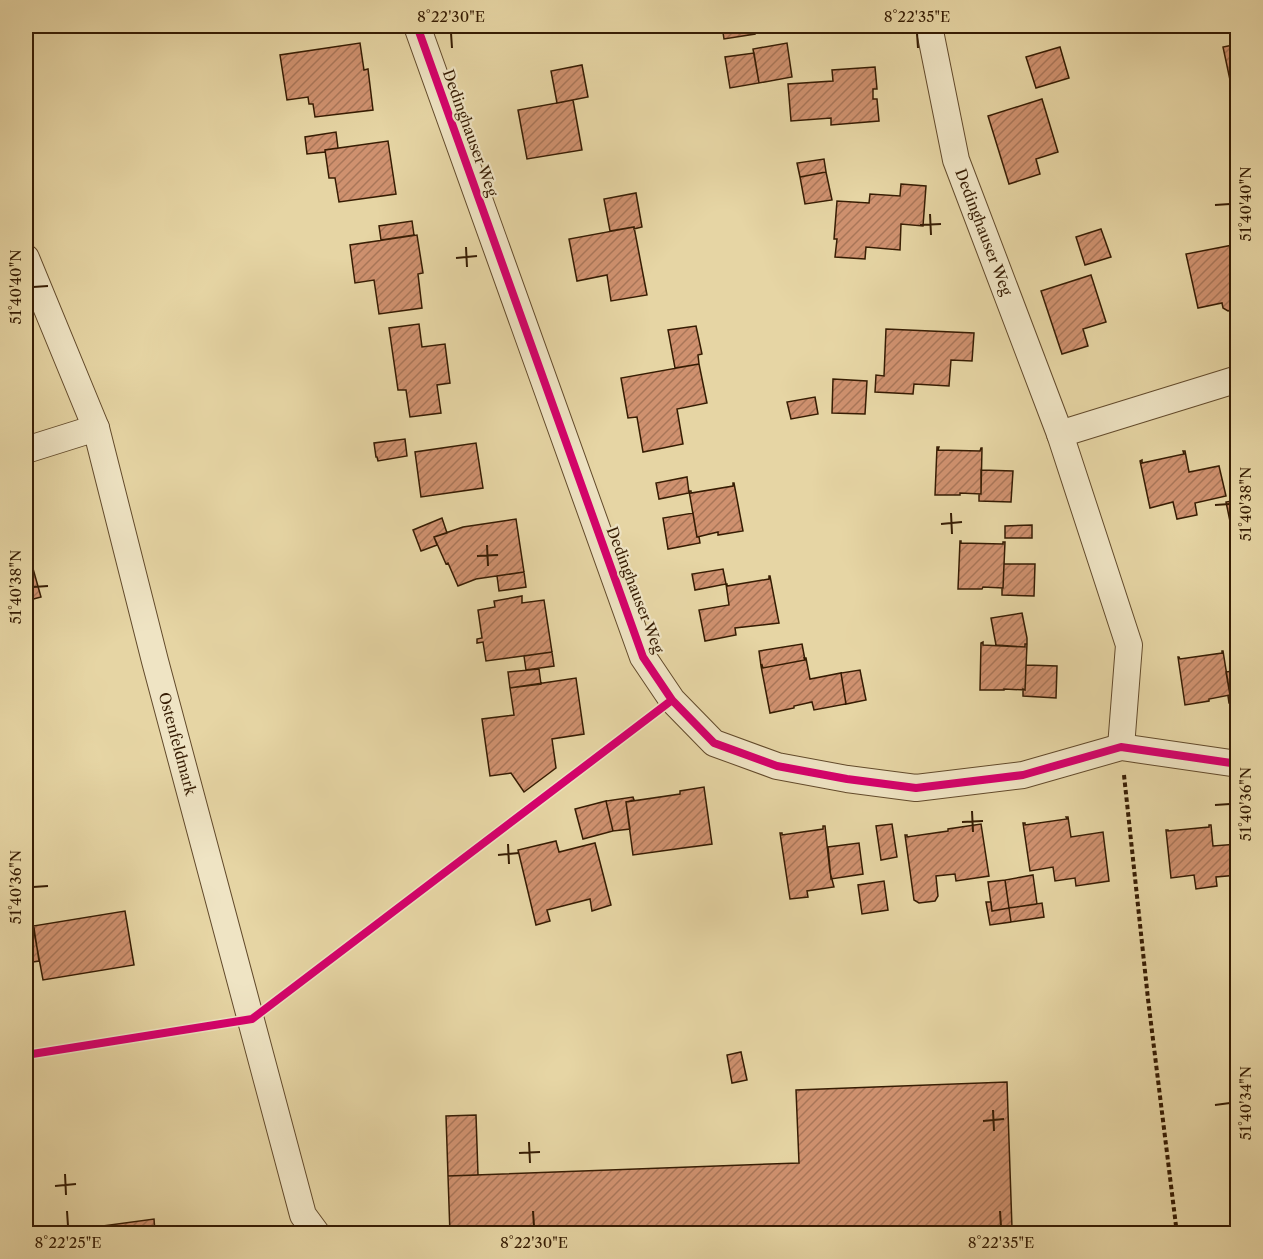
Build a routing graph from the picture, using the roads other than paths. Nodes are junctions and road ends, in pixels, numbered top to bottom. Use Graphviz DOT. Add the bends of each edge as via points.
graph roads {
  1 [pos="417,26"];
  2 [pos="929,26"];
  3 [pos="26,258"];
  4 [pos="1238,379"];
  5 [pos="96,428"];
  6 [pos="1060,434"];
  7 [pos="26,450"];
  8 [pos="1121,747"];
  9 [pos="1238,764"];
  10 [pos="317,1233"];
  1 -- 8 [label="street, Dedinghauser Weg" via="643,657 672,700 705,735 714,743 777,766 916,788 1023,775"];
  2 -- 6 [label="street, Dedinghauser Weg" via="956,160"];
  3 -- 5 [label="street, Ostenfeldmark"];
  4 -- 6 [label="street"];
  5 -- 7 [label="street"];
  5 -- 10 [label="street, Ostenfeldmark" via="303,1215"];
  6 -- 8 [label="street, Dedinghauser Weg" via="1129,645"];
  8 -- 9 [label="street, Dedinghauser Weg"];
}
